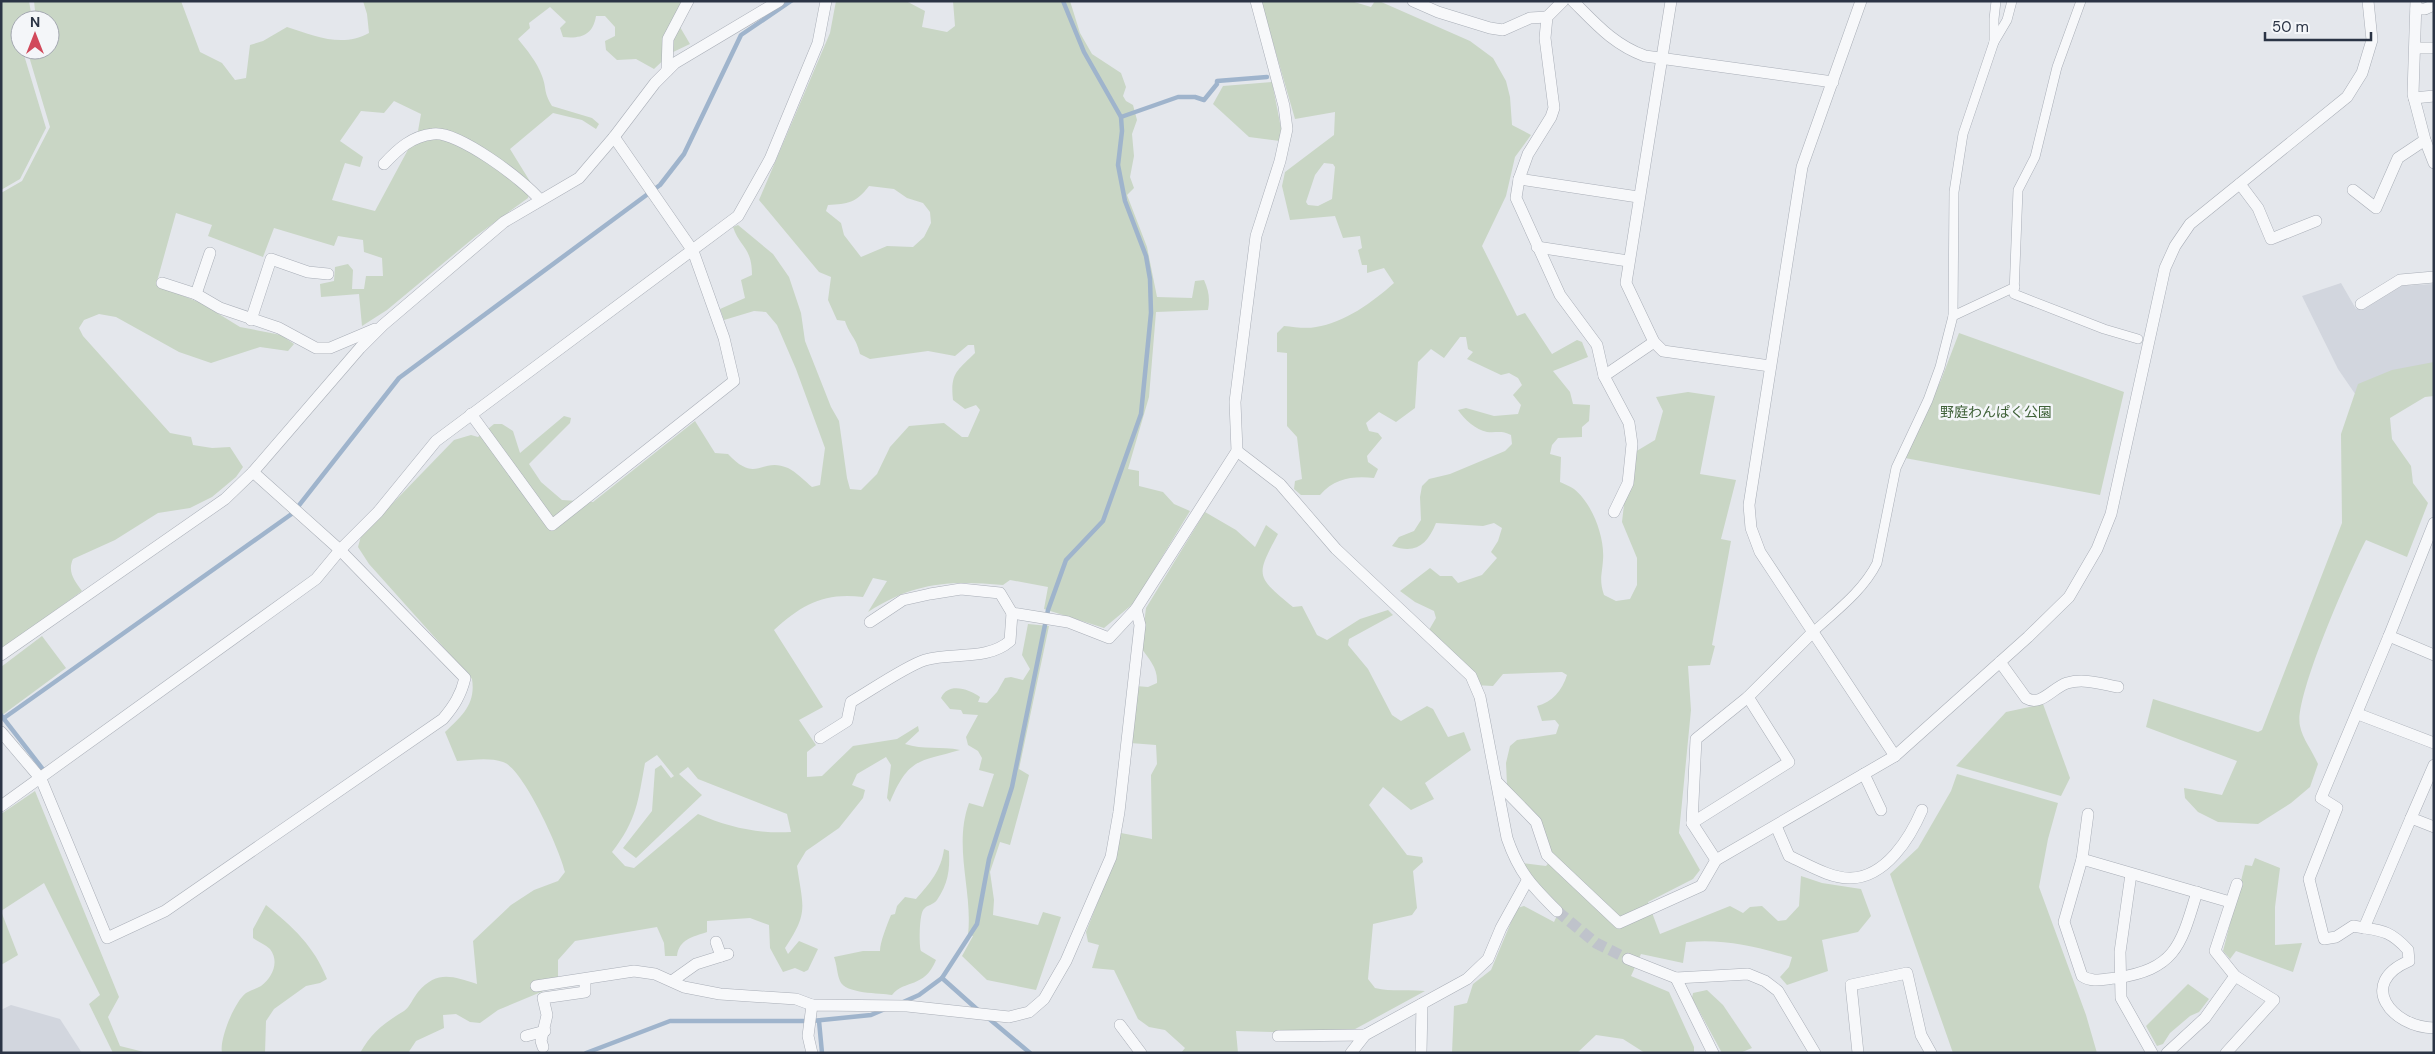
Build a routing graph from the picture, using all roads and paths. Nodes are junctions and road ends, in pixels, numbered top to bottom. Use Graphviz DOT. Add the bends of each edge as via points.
graph roads {
  1 [pos="688,1"];
  2 [pos="779,1"];
  3 [pos="826,1"];
  4 [pos="1256,1"];
  5 [pos="1413,1"];
  6 [pos="1563,1"];
  7 [pos="1574,1"];
  8 [pos="1671,1"];
  9 [pos="1861,1"];
  10 [pos="1996,1"];
  11 [pos="2012,1"];
  12 [pos="2080,1"];
  13 [pos="2368,1"];
  14 [pos="2416,5"];
  15 [pos="2434,5"];
  16 [pos="1547,17"];
  17 [pos="1994,42"];
  18 [pos="2414,48"];
  19 [pos="2434,48"];
  20 [pos="1661,59"];
  21 [pos="667,71"];
  22 [pos="1833,82"];
  23 [pos="2434,96"];
  24 [pos="2414,98"];
  25 [pos="614,137"];
  26 [pos="2425,140"];
  27 [pos="2434,162"];
  28 [pos="384,164"];
  29 [pos="1519,179"];
  30 [pos="2240,184"];
  31 [pos="2353,190"];
  32 [pos="1638,198"];
  33 [pos="540,200"];
  34 [pos="2316,221"];
  35 [pos="1538,247"];
  36 [pos="693,251"];
  37 [pos="210,253"];
  38 [pos="1628,261"];
  39 [pos="328,274"];
  40 [pos="2434,277"];
  41 [pos="162,283"];
  42 [pos="2015,287"];
  43 [pos="196,294"];
  44 [pos="2361,304"];
  45 [pos="1953,316"];
  46 [pos="252,320"];
  47 [pos="383,325"];
  48 [pos="2138,339"];
  49 [pos="1654,342"];
  50 [pos="1770,366"];
  51 [pos="1604,376"];
  52 [pos="470,414"];
  53 [pos="1237,451"];
  54 [pos="253,472"];
  55 [pos="1614,512"];
  56 [pos="2434,523"];
  57 [pos="340,550"];
  58 [pos="1136,609"];
  59 [pos="1012,613"];
  60 [pos="870,622"];
  61 [pos="1813,632"];
  62 [pos="2389,636"];
  63 [pos="2434,655"];
  64 [pos="1,656"];
  65 [pos="2000,662"];
  66 [pos="2118,687"];
  67 [pos="1748,697"];
  68 [pos="2358,714"];
  69 [pos="1,732"];
  70 [pos="820,738"];
  71 [pos="2434,743"];
  72 [pos="1895,756"];
  73 [pos="2434,765"];
  74 [pos="1864,774"];
  75 [pos="41,779"];
  76 [pos="1498,783"];
  77 [pos="1,806"];
  78 [pos="1881,810"];
  79 [pos="1922,810"];
  80 [pos="2088,814"];
  81 [pos="2411,818"];
  82 [pos="1692,823"];
  83 [pos="1776,826"];
  84 [pos="2434,827"];
  85 [pos="2082,859"];
  86 [pos="1716,860"];
  87 [pos="2131,874"];
  88 [pos="1527,881"];
  89 [pos="2237,884"];
  90 [pos="2197,892"];
  91 [pos="2230,902"];
  92 [pos="1557,912"];
  93 [pos="2364,928"];
  94 [pos="716,942"];
  95 [pos="1628,959"];
  96 [pos="2236,976"];
  97 [pos="2121,977"];
  98 [pos="1676,978"];
  99 [pos="585,979"];
  100 [pos="672,982"];
  101 [pos="536,986"];
  102 [pos="1422,1004"];
  103 [pos="811,1009"];
  104 [pos="1120,1025"];
  105 [pos="2434,1028"];
  106 [pos="545,1031"];
  107 [pos="1365,1034"];
  108 [pos="526,1036"];
  109 [pos="1278,1036"];
  110 [pos="543,1048"];
  111 [pos="812,1053"];
  112 [pos="1141,1053"];
  113 [pos="1351,1053"];
  114 [pos="1421,1053"];
  115 [pos="1713,1053"];
  116 [pos="1815,1053"];
  117 [pos="1858,1053"];
  118 [pos="1931,1053"];
  119 [pos="2152,1053"];
  120 [pos="2167,1053"];
  121 [pos="2226,1053"];
  1 -- 21 [label="street" via="668,39"];
  2 -- 21 [label="street" via="675,63"];
  3 -- 36 [label="street" via="818,43 770,159 738,216"];
  4 -- 53 [label="street" via="1287,129 1256,236 1235,402"];
  5 -- 16 [label="street" via="1438,12 1503,30 1530,18"];
  6 -- 16 [label="street"];
  7 -- 20 [label="street" via="1626,50"];
  8 -- 20 [label="street"];
  9 -- 22 [label="street"];
  10 -- 17 [label="street"];
  11 -- 17 [label="street" via="2007,20"];
  12 -- 42 [label="street" via="2057,67 2035,157 2018,190"];
  13 -- 30 [label="street" via="2372,40 2362,74 2347,97"];
  14 -- 15 [label="street" via="2424,9"];
  14 -- 18 [label="street"];
  16 -- 29 [label="street" via="1545,38 1554,108 1528,154"];
  17 -- 45 [label="street" via="1963,134 1954,192"];
  18 -- 19 [label="street"];
  18 -- 24 [label="street"];
  20 -- 22 [label="street"];
  20 -- 32 [label="street"];
  21 -- 25 [label="street"];
  22 -- 50 [label="street" via="1802,167"];
  23 -- 24 [label="street"];
  24 -- 26 [label="street"];
  25 -- 33 [label="street" via="579,178"];
  25 -- 36 [label="street"];
  26 -- 27 [label="street"];
  26 -- 31 [label="street" via="2398,158 2376,208"];
  28 -- 33 [label="street" via="396,151 416,138 435,133 452,138 493,160 531,189"];
  29 -- 32 [label="street"];
  29 -- 35 [label="street" via="1516,198"];
  30 -- 34 [label="street" via="2258,208 2271,239"];
  30 -- 65 [label="street" via="2190,224 2164,268 2121,475 2111,514 2097,549 2069,597"];
  32 -- 38 [label="street"];
  33 -- 47 [label="street" via="504,222"];
  35 -- 38 [label="street"];
  35 -- 51 [label="street" via="1560,295 1597,345"];
  36 -- 52 [label="street"];
  36 -- 52 [label="street" via="724,338 734,381 552,525"];
  37 -- 43 [label="street"];
  38 -- 49 [label="street" via="1626,283"];
  39 -- 46 [label="street" via="308,272 272,258"];
  40 -- 44 [label="street" via="2400,280"];
  41 -- 43 [label="street"];
  42 -- 45 [label="street"];
  42 -- 48 [label="street" via="2014,294 2104,330"];
  43 -- 46 [label="street" via="220,308"];
  45 -- 61 [label="street" via="1928,400 1896,468 1877,563 1858,591"];
  46 -- 47 [label="street" via="279,328 316,348 330,348"];
  47 -- 54 [label="street"];
  49 -- 50 [label="street" via="1663,351"];
  49 -- 51 [label="street"];
  50 -- 61 [label="street" via="1749,505 1751,528 1760,552"];
  51 -- 55 [label="street" via="1629,423 1632,444 1628,483"];
  52 -- 57 [label="street" via="436,440 378,512"];
  53 -- 58 [label="street"];
  53 -- 76 [label="street" via="1280,484 1336,549 1471,676 1480,698"];
  54 -- 57 [label="street"];
  54 -- 64 [label="street" via="225,499"];
  56 -- 62 [label="street"];
  57 -- 75 [label="street" via="316,579"];
  57 -- 75 [label="street" via="465,678 461,694 443,719 165,911 107,938"];
  58 -- 59 [label="street" via="1109,638 1068,622"];
  58 -- 103 [label="street" via="1140,625 1111,857 1066,961 1044,999 1029,1012 1009,1017 900,1006"];
  59 -- 60 [label="street" via="1000,592 961,589 904,600"];
  59 -- 70 [label="street" via="1010,641 1001,649 925,660 851,702 846,720"];
  61 -- 67 [label="street"];
  61 -- 72 [label="street"];
  62 -- 63 [label="street"];
  62 -- 68 [label="street"];
  65 -- 66 [label="street" via="2032,702 2038,702 2065,684 2076,682"];
  65 -- 72 [label="street"];
  67 -- 82 [label="street" via="1696,739"];
  67 -- 82 [label="street" via="1789,762"];
  68 -- 71 [label="street"];
  68 -- 93 [label="street" via="2321,798 2337,808 2309,879 2324,939 2336,937 2353,926"];
  69 -- 75 [label="street"];
  72 -- 74 [label="street"];
  73 -- 81 [label="street"];
  74 -- 78 [label="street"];
  74 -- 83 [label="street"];
  75 -- 77 [label="street"];
  76 -- 86 [label="street" via="1536,822 1546,855 1619,923 1701,886"];
  76 -- 88 [label="street" via="1507,838 1514,859"];
  79 -- 83 [label="street" via="1904,846 1876,870 1851,878 1834,875 1789,856"];
  80 -- 85 [label="street"];
  81 -- 84 [label="street"];
  81 -- 93 [label="street"];
  82 -- 86 [label="street"];
  83 -- 86 [label="street"];
  85 -- 87 [label="street"];
  85 -- 97 [label="street" via="2064,922 2082,976 2090,981"];
  87 -- 90 [label="street"];
  87 -- 97 [label="street" via="2120,952"];
  88 -- 92 [label="street"];
  88 -- 102 [label="street" via="1488,959 1467,979"];
  89 -- 91 [label="street"];
  90 -- 91 [label="street"];
  90 -- 97 [label="street" via="2183,938 2175,949 2153,968"];
  91 -- 96 [label="street" via="2215,951"];
  93 -- 105 [label="street" via="2376,928 2391,935 2408,950 2409,961 2386,978 2382,987 2385,1002 2402,1020"];
  94 -- 100 [label="street" via="725,955 696,964"];
  95 -- 98 [label="street"];
  96 -- 120 [label="street" via="2205,1018"];
  96 -- 121 [label="street" via="2274,1000"];
  97 -- 119 [label="street" via="2121,998"];
  98 -- 115 [label="street"];
  98 -- 116 [label="street" via="1748,974 1765,981 1778,991"];
  99 -- 100 [label="street" via="634,971 655,974"];
  99 -- 101 [label="street"];
  99 -- 106 [label="street" via="585,992 543,998 547,1015"];
  100 -- 103 [label="street" via="720,994 796,999"];
  102 -- 107 [label="street"];
  102 -- 114 [label="street"];
  103 -- 111 [label="street"];
  104 -- 112 [label="street"];
  106 -- 108 [label="street"];
  106 -- 110 [label="street" via="541,1041"];
  107 -- 109 [label="street"];
  107 -- 113 [label="street"];
  117 -- 118 [label="street" via="1851,985 1907,972 1921,1034"];
}
